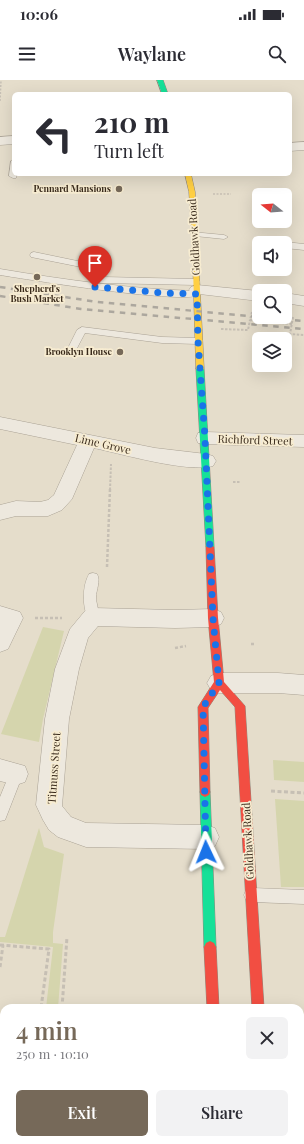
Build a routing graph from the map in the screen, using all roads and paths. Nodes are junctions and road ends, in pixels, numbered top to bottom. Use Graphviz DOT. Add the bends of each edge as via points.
graph roads {
  1 [pos="2,80"];
  2 [pos="160,80"];
  3 [pos="169,80"];
  4 [pos="164,92"];
  5 [pos="0,101"];
  6 [pos="12,140"];
  7 [pos="0,141"];
  8 [pos="292,146"];
  9 [pos="304,146"];
  10 [pos="188,176"];
  11 [pos="210,194"];
  12 [pos="231,194"];
  13 [pos="196,234"];
  14 [pos="224,237"];
  15 [pos="292,246"];
  16 [pos="304,247"];
  17 [pos="34,255"];
  18 [pos="0,272"];
  19 [pos="197,288"];
  20 [pos="252,295"];
  21 [pos="292,299"];
  22 [pos="304,301"];
  23 [pos="252,312"];
  24 [pos="294,315"];
  25 [pos="250,320"];
  26 [pos="292,324"];
  27 [pos="220,329"];
  28 [pos="304,336"];
  29 [pos="198,341"];
  30 [pos="72,350"];
  31 [pos="0,423"];
  32 [pos="205,438"];
  33 [pos="88,441"];
  34 [pos="304,442"];
  35 [pos="111,460"];
  36 [pos="206,461"];
  37 [pos="233,482"];
  38 [pos="241,482"];
  39 [pos="2,509"];
  40 [pos="107,569"];
  41 [pos="93,577"];
  42 [pos="6,616"];
  43 [pos="213,618"];
  44 [pos="88,622"];
  45 [pos="0,643"];
  46 [pos="251,644"];
  47 [pos="255,644"];
  48 [pos="186,646"];
  49 [pos="175,648"];
  50 [pos="219,683"];
  51 [pos="304,684"];
  52 [pos="8,772"];
  53 [pos="267,791"];
  54 [pos="304,794"];
  55 [pos="0,815"];
  56 [pos="206,837"];
  57 [pos="251,895"];
  58 [pos="304,897"];
  59 [pos="67,937"];
  60 [pos="2,945"];
  61 [pos="0,967"];
  62 [pos="42,1004"];
  63 [pos="62,1004"];
  64 [pos="213,1004"];
  65 [pos="258,1004"];
  1 -- 5 [label="path"];
  2 -- 3 [label="street"];
  2 -- 4 [label="main road"];
  6 -- 7 [label="street"];
  8 -- 9 [label="street"];
  10 -- 13 [label="main road, Goldhawk Road"];
  11 -- 12 [label="path"];
  13 -- 14 [label="lane"];
  13 -- 19 [label="main road, Goldhawk Road"];
  15 -- 16 [label="lane"];
  17 -- 19 [label="lane" via="84,265 101,280"];
  18 -- 19 [label="lane" via="106,289 164,293"];
  19 -- 20 [label="street"];
  19 -- 29 [label="main road, Goldhawk Road"];
  21 -- 22 [label="street"];
  23 -- 25 [label="path"];
  24 -- 26 [label="path"];
  25 -- 27 [label="path" via="248,330"];
  26 -- 28 [label="path" via="290,334"];
  29 -- 30 [label="lane" via="162,340 82,330"];
  29 -- 32 [label="main road, Goldhawk Road"];
  31 -- 33 [label="street, Lime Grove"];
  32 -- 34 [label="street, Richford Street" via="262,438"];
  32 -- 36 [label="main road, Goldhawk Road"];
  33 -- 36 [label="street, Lime Grove" via="164,457"];
  33 -- 39 [label="street" via="57,505 48,509"];
  35 -- 40 [label="path"];
  36 -- 43 [label="main road, Goldhawk Road"];
  37 -- 38 [label="path"];
  41 -- 44 [label="lane"];
  42 -- 44 [label="path" via="68,618"];
  42 -- 45 [label="street"];
  43 -- 44 [label="street"];
  43 -- 50 [label="main road, Goldhawk Road"];
  44 -- 56 [label="street, Titmuss Street" via="74,646 57,720 50,799 53,816 61,826 86,835"];
  46 -- 47 [label="path"];
  48 -- 49 [label="path"];
  50 -- 51 [label="street"];
  50 -- 56 [label="main road" via="203,707"];
  50 -- 57 [label="main road, Goldhawk Road" via="240,706"];
  52 -- 55 [label="lane"];
  53 -- 54 [label="path"];
  56 -- 64 [label="main road"];
  57 -- 58 [label="lane"];
  57 -- 65 [label="main road, Goldhawk Road"];
  59 -- 63 [label="path"];
  60 -- 61 [label="path"];
  60 -- 62 [label="path" via="49,949"];
}
